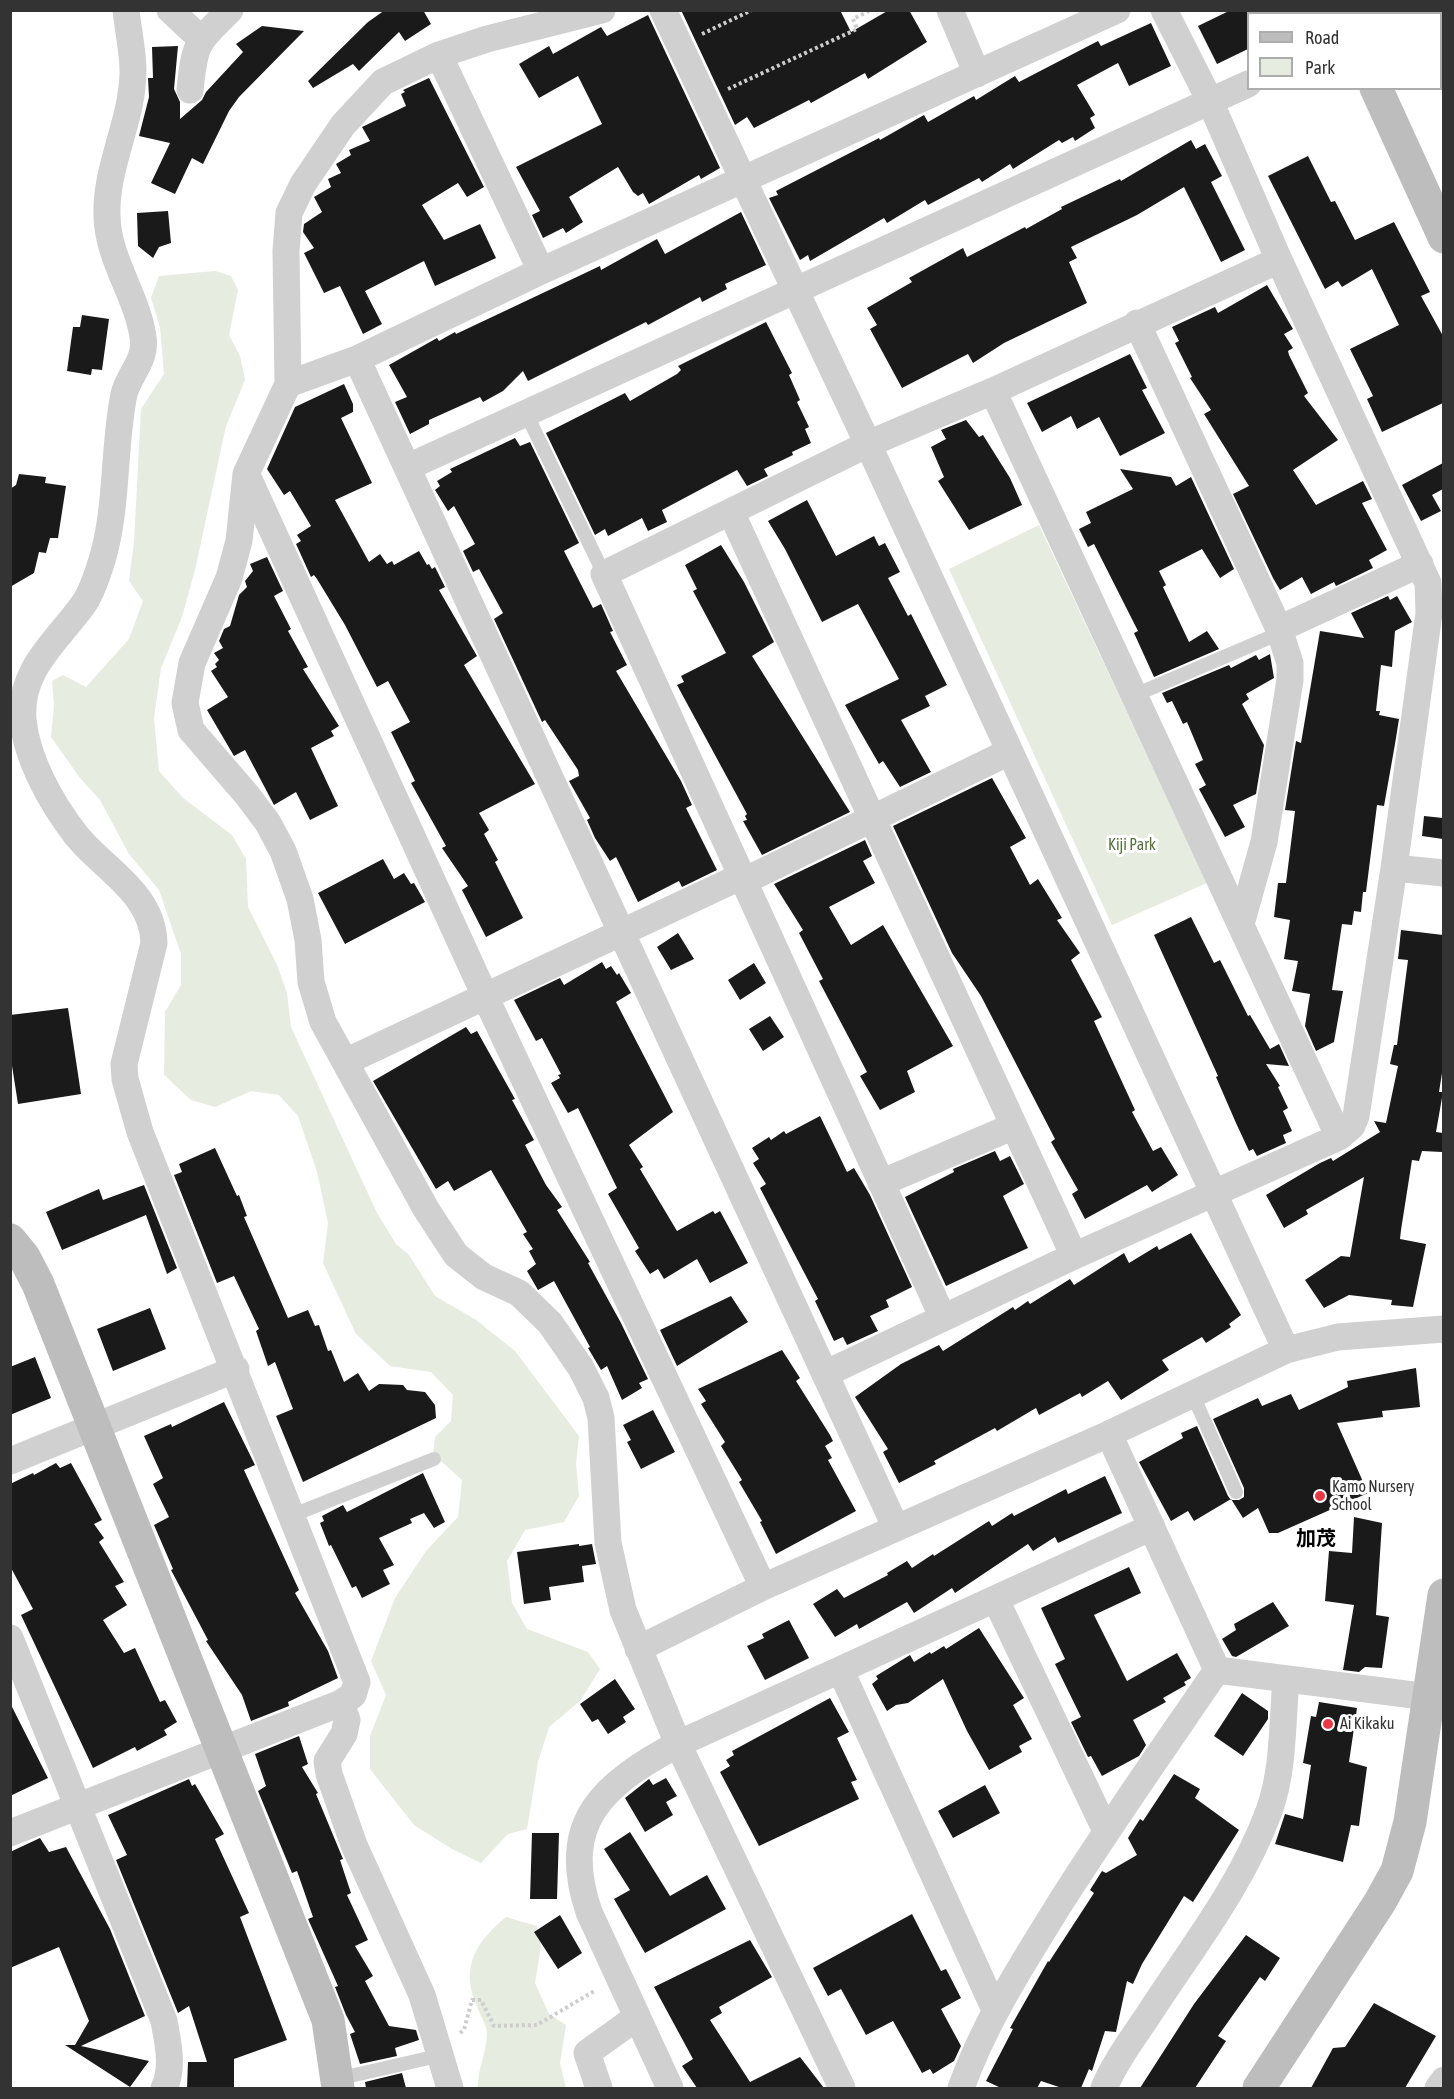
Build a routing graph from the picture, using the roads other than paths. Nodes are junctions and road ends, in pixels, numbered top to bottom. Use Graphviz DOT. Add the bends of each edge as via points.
graph roads {
  1 [pos="126,10"];
  2 [pos="170,10"];
  3 [pos="230,10"];
  4 [pos="602,10"];
  5 [pos="663,10"];
  6 [pos="950,10"];
  7 [pos="1117,10"];
  8 [pos="1164,10"];
  9 [pos="201,39"];
  10 [pos="439,55"];
  11 [pos="977,74"];
  12 [pos="1247,84"];
  13 [pos="190,90"];
  14 [pos="1377,90"];
  15 [pos="1210,101"];
  16 [pos="744,182"];
  17 [pos="1443,237"];
  18 [pos="1279,260"];
  19 [pos="541,271"];
  20 [pos="796,290"];
  21 [pos="1137,322"];
  22 [pos="357,359"];
  23 [pos="288,384"];
  24 [pos="993,391"];
  25 [pos="526,413"];
  26 [pos="868,444"];
  27 [pos="408,467"];
  28 [pos="246,474"];
  29 [pos="731,512"];
  30 [pos="1420,564"];
  31 [pos="604,574"];
  32 [pos="1279,631"];
  33 [pos="1135,695"];
  34 [pos="1010,752"];
  35 [pos="872,818"];
  36 [pos="1394,868"];
  37 [pos="1443,873"];
  38 [pos="743,878"];
  39 [pos="1241,924"];
  40 [pos="620,933"];
  41 [pos="484,996"];
  42 [pos="345,1062"];
  43 [pos="1014,1126"];
  44 [pos="1339,1137"];
  45 [pos="881,1183"];
  46 [pos="1213,1194"];
  47 [pos="10,1240"];
  48 [pos="1074,1256"];
  49 [pos="943,1318"];
  50 [pos="1443,1329"];
  51 [pos="1286,1350"];
  52 [pos="236,1369"];
  53 [pos="826,1373"];
  54 [pos="1192,1393"];
  55 [pos="94,1425"];
  56 [pos="1109,1434"];
  57 [pos="434,1459"];
  58 [pos="10,1461"];
  59 [pos="1236,1492"];
  60 [pos="293,1515"];
  61 [pos="1152,1527"];
  62 [pos="896,1528"];
  63 [pos="763,1587"];
  64 [pos="1443,1595"];
  65 [pos="996,1600"];
  66 [pos="10,1638"];
  67 [pos="638,1649"];
  68 [pos="1217,1670"];
  69 [pos="841,1671"];
  70 [pos="1286,1680"];
  71 [pos="1429,1697"];
  72 [pos="341,1703"];
  73 [pos="678,1744"];
  74 [pos="221,1748"];
  75 [pos="79,1806"];
  76 [pos="1106,1831"];
  77 [pos="10,1833"];
  78 [pos="995,2010"];
  79 [pos="636,2017"];
  80 [pos="442,2055"];
  81 [pos="1443,2080"];
  82 [pos="338,2084"];
  83 [pos="164,2088"];
  84 [pos="450,2088"];
  85 [pos="599,2088"];
  86 [pos="670,2088"];
  87 [pos="842,2088"];
  88 [pos="961,2088"];
  89 [pos="1104,2088"];
  90 [pos="1259,2088"];
  91 [pos="1438,2088"];
  1 -- 52 [label="street" via="133,72 107,214 110,244 139,318 144,340 142,355 125,390 102,560 87,599 29,675 23,719 39,772 62,813 77,836 131,890 152,925 154,943 124,1064 125,1079 140,1132"];
  2 -- 9 [label="street"];
  3 -- 9 [label="street"];
  4 -- 10 [label="street"];
  5 -- 16 [label="street"];
  6 -- 11 [label="street"];
  7 -- 11 [label="street"];
  8 -- 15 [label="street"];
  9 -- 13 [label="street" via="194,52"];
  10 -- 19 [label="street"];
  10 -- 23 [label="street" via="383,82 361,103 303,184 289,213"];
  11 -- 16 [label="street"];
  12 -- 15 [label="street"];
  14 -- 17 [label="street"];
  15 -- 18 [label="street"];
  15 -- 20 [label="street"];
  16 -- 19 [label="street"];
  16 -- 20 [label="street"];
  18 -- 21 [label="street"];
  18 -- 30 [label="street"];
  19 -- 22 [label="street"];
  20 -- 25 [label="street"];
  20 -- 26 [label="street"];
  21 -- 24 [label="street"];
  21 -- 32 [label="street"];
  22 -- 23 [label="street"];
  22 -- 27 [label="street"];
  23 -- 28 [label="street"];
  24 -- 26 [label="street"];
  24 -- 33 [label="street"];
  25 -- 27 [label="street"];
  25 -- 31 [label="lane"];
  26 -- 29 [label="street"];
  26 -- 34 [label="street"];
  27 -- 40 [label="street"];
  28 -- 41 [label="street"];
  28 -- 42 [label="street" via="230,578 192,663 185,703 187,716 197,739 247,795 283,851 300,899 315,1001"];
  29 -- 31 [label="street"];
  29 -- 35 [label="street"];
  30 -- 32 [label="street"];
  30 -- 36 [label="street" via="1430,598"];
  31 -- 38 [label="street"];
  32 -- 33 [label="lane"];
  32 -- 39 [label="street" via="1290,663 1290,680 1264,842"];
  33 -- 39 [label="street"];
  34 -- 35 [label="street"];
  34 -- 46 [label="street"];
  35 -- 38 [label="street"];
  35 -- 43 [label="street"];
  36 -- 37 [label="street"];
  36 -- 44 [label="street" via="1356,1116 1352,1126"];
  38 -- 40 [label="street"];
  38 -- 45 [label="street"];
  39 -- 44 [label="street"];
  40 -- 41 [label="street"];
  40 -- 53 [label="street"];
  41 -- 42 [label="street"];
  41 -- 63 [label="street"];
  42 -- 67 [label="street" via="426,1209 456,1255 484,1277 519,1293 550,1323 596,1398 601,1418 608,1543 622,1610"];
  43 -- 45 [label="street"];
  43 -- 48 [label="street"];
  44 -- 46 [label="street"];
  45 -- 49 [label="street"];
  46 -- 48 [label="street"];
  46 -- 51 [label="street"];
  47 -- 55 [label="street" via="38,1284"];
  48 -- 49 [label="street"];
  49 -- 53 [label="street"];
  50 -- 51 [label="street" via="1338,1337"];
  51 -- 54 [label="street"];
  52 -- 55 [label="street"];
  52 -- 60 [label="street"];
  53 -- 62 [label="street"];
  54 -- 56 [label="street"];
  54 -- 59 [label="lane"];
  55 -- 58 [label="street"];
  55 -- 74 [label="street"];
  56 -- 61 [label="street"];
  56 -- 62 [label="street"];
  57 -- 60 [label="lane"];
  60 -- 72 [label="street" via="357,1682 353,1695"];
  61 -- 65 [label="street"];
  61 -- 68 [label="street"];
  62 -- 63 [label="street"];
  63 -- 67 [label="street"];
  64 -- 71 [label="street"];
  65 -- 69 [label="street"];
  65 -- 76 [label="street"];
  66 -- 75 [label="street"];
  67 -- 73 [label="street"];
  68 -- 70 [label="street"];
  68 -- 76 [label="street"];
  69 -- 73 [label="street"];
  69 -- 78 [label="street"];
  70 -- 71 [label="street"];
  70 -- 89 [label="street" via="1278,1770 1270,1808 1254,1850"];
  71 -- 90 [label="street" via="1410,1822 1397,1871"];
  72 -- 74 [label="street"];
  72 -- 80 [label="street" via="347,1720 344,1734 327,1761 329,1774 354,1845 422,1995"];
  73 -- 79 [label="street" via="618,1780 597,1804 583,1836 578,1861 580,1885"];
  73 -- 87 [label="street"];
  74 -- 75 [label="street"];
  74 -- 82 [label="street" via="328,2020"];
  75 -- 77 [label="street"];
  75 -- 83 [label="street" via="164,2021 170,2056"];
  76 -- 78 [label="street"];
  78 -- 88 [label="street"];
  79 -- 85 [label="street" via="587,2053"];
  79 -- 86 [label="street"];
  80 -- 82 [label="lane"];
  80 -- 84 [label="street"];
  81 -- 91 [label="street"];
}
